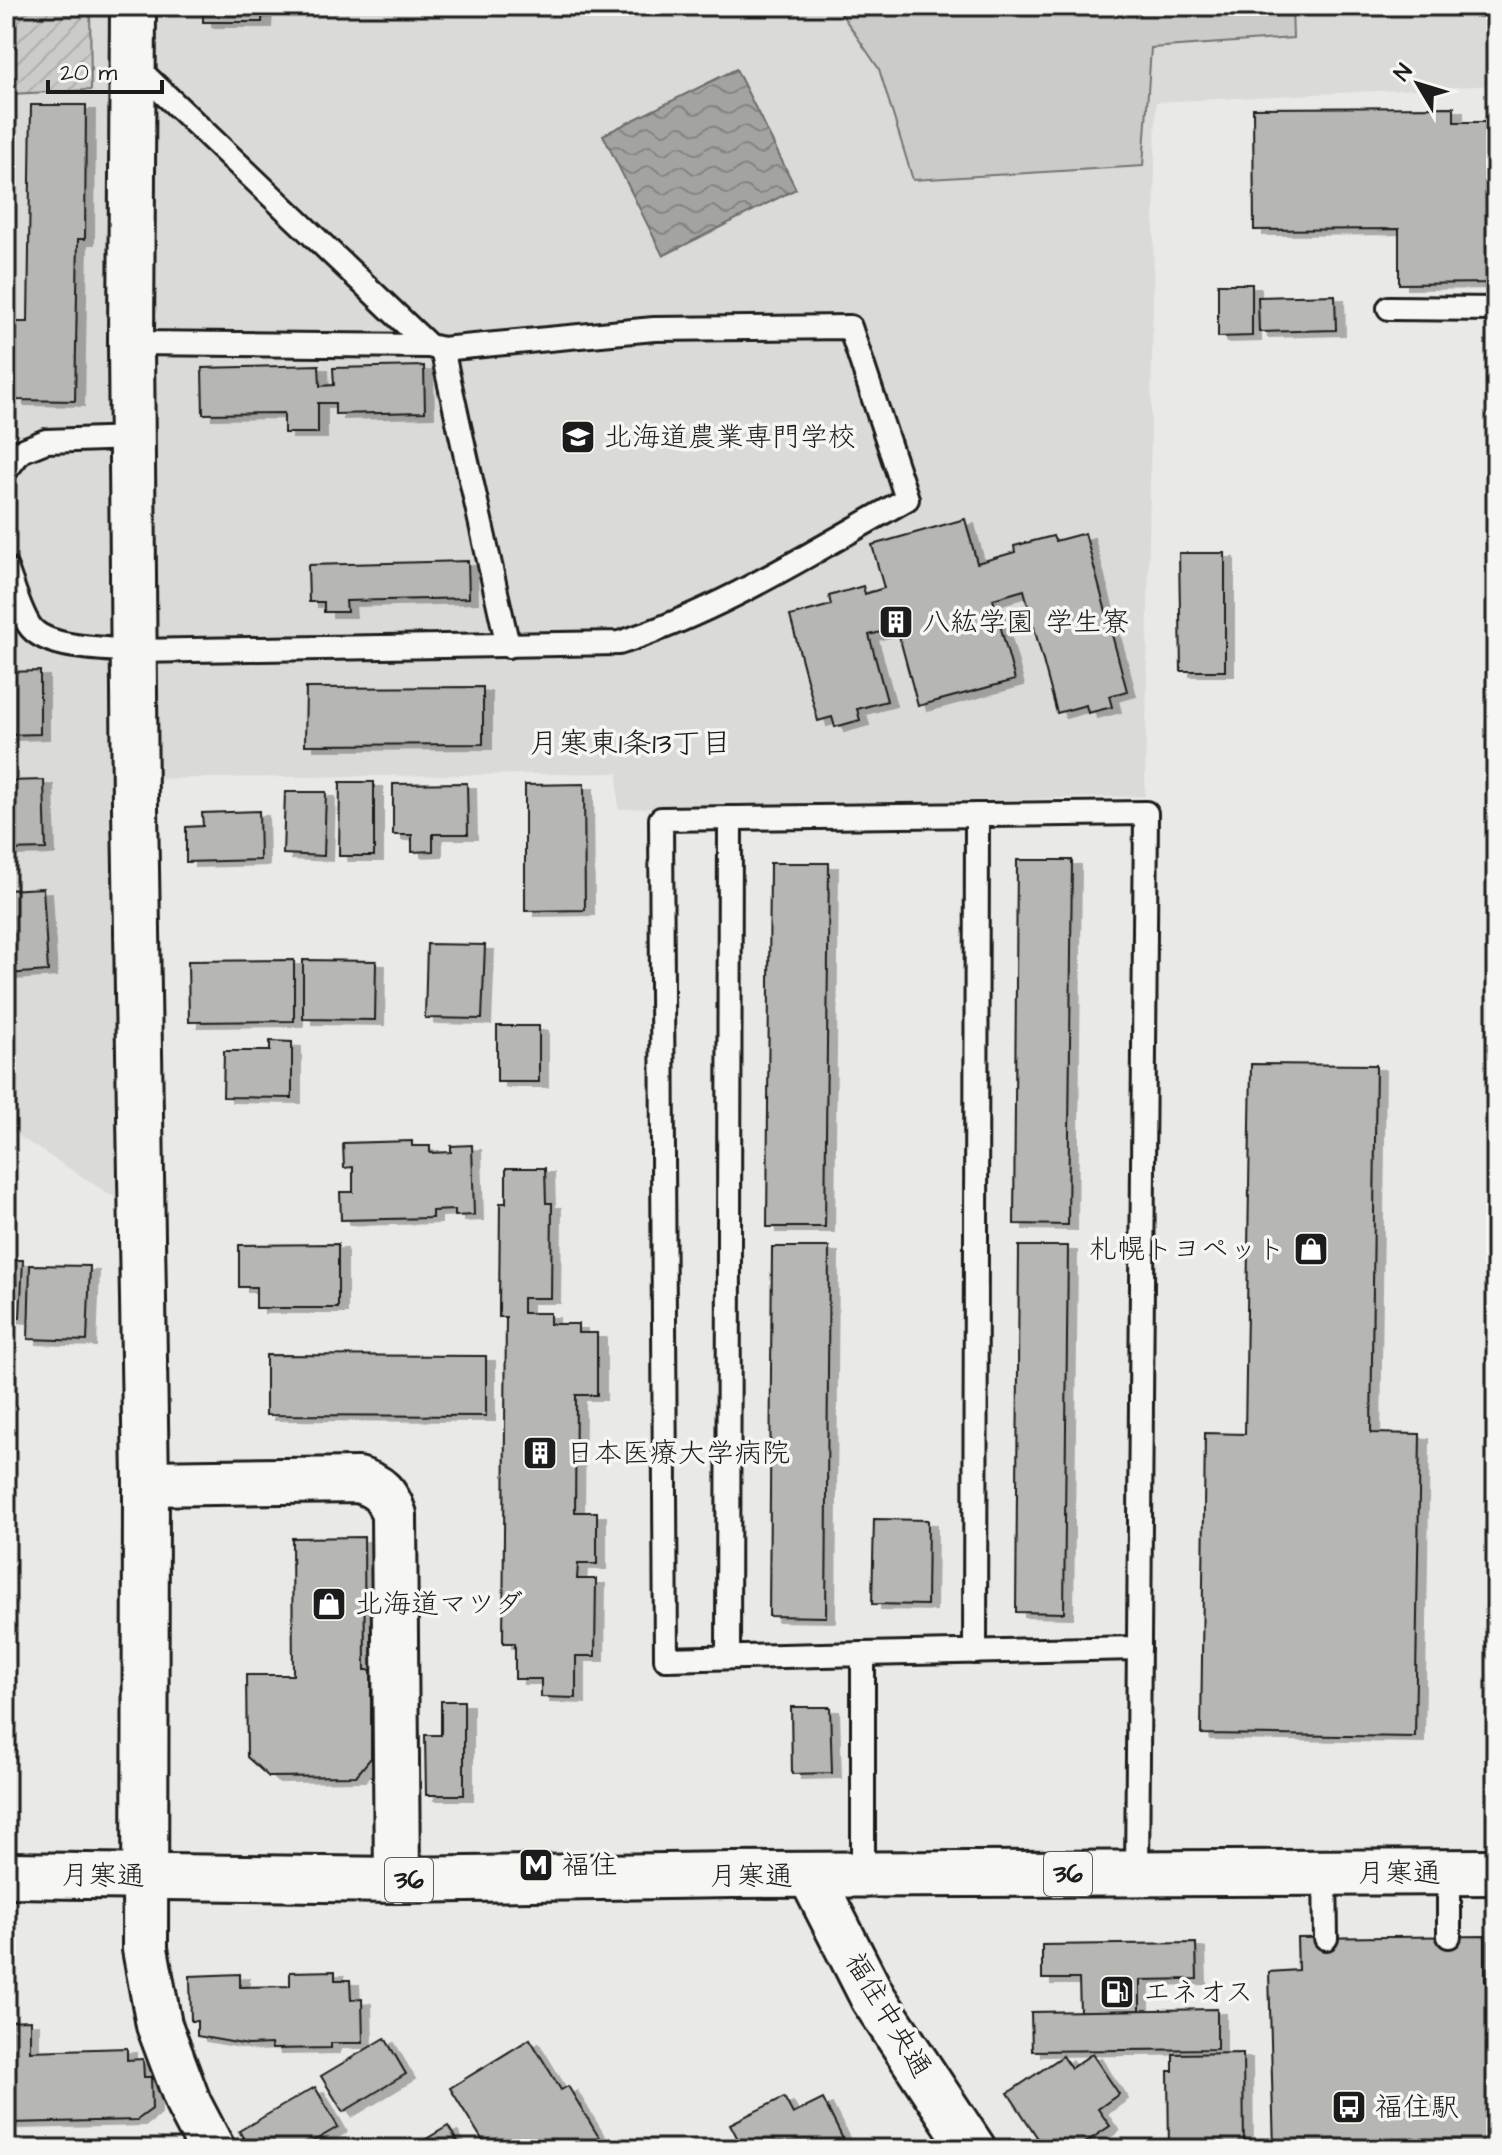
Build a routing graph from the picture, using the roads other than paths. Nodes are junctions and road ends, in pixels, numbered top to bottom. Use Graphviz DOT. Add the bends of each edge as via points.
graph roads {
  1 [pos="133,6"];
  2 [pos="133,64"];
  3 [pos="1389,308"];
  4 [pos="1496,309"];
  5 [pos="131,343"];
  6 [pos="436,348"];
  7 [pos="132,438"];
  8 [pos="6,470"];
  9 [pos="6,568"];
  10 [pos="508,646"];
  11 [pos="134,651"];
  12 [pos="977,815"];
  13 [pos="730,818"];
  14 [pos="146,1483"];
  15 [pos="1139,1648"];
  16 [pos="975,1652"];
  17 [pos="863,1654"];
  18 [pos="728,1657"];
  19 [pos="1496,1872"];
  20 [pos="1325,1873"];
  21 [pos="1449,1873"];
  22 [pos="1137,1874"];
  23 [pos="6,1875"];
  24 [pos="863,1875"];
  25 [pos="144,1876"];
  26 [pos="811,1876"];
  27 [pos="397,1880"];
  28 [pos="1449,1936"];
  29 [pos="1326,1938"];
  30 [pos="212,2149"];
  31 [pos="973,2149"];
  1 -- 2 [label="main road"];
  2 -- 5 [label="main road"];
  2 -- 6 [label="lane"];
  3 -- 4 [label="lane"];
  5 -- 6 [label="lane"];
  5 -- 7 [label="main road"];
  6 -- 10 [label="lane"];
  6 -- 10 [label="lane" via="654,329 850,327 907,499 663,629 619,643"];
  7 -- 8 [label="lane" via="46,441 21,451"];
  7 -- 11 [label="main road"];
  9 -- 11 [label="lane" via="28,624 39,637"];
  10 -- 11 [label="lane"];
  11 -- 14 [label="main road"];
  12 -- 13 [label="lane"];
  12 -- 15 [label="lane" via="1146,813"];
  12 -- 16 [label="lane"];
  13 -- 18 [label="lane"];
  13 -- 18 [label="lane" via="661,819 666,1659"];
  14 -- 25 [label="main road"];
  14 -- 27 [label="main road" via="358,1480 375,1485 388,1498 394,1515"];
  15 -- 16 [label="lane"];
  15 -- 22 [label="lane"];
  16 -- 17 [label="lane"];
  17 -- 18 [label="lane"];
  17 -- 24 [label="lane"];
  19 -- 21 [label="main road, 月寒通 / 36"];
  20 -- 21 [label="main road, 月寒通 / 36"];
  20 -- 22 [label="main road, 月寒通 / 36"];
  20 -- 29 [label="lane"];
  21 -- 28 [label="lane"];
  22 -- 24 [label="main road, 月寒通 / 36"];
  23 -- 25 [label="main road, 月寒通 / 36"];
  24 -- 26 [label="main road, 月寒通 / 36"];
  25 -- 27 [label="main road, 月寒通 / 36"];
  25 -- 30 [label="main road" via="145,1949 159,2025"];
  26 -- 27 [label="main road, 月寒通 / 36"];
  26 -- 31 [label="main road, 福住中央通" via="873,1998"];
}
